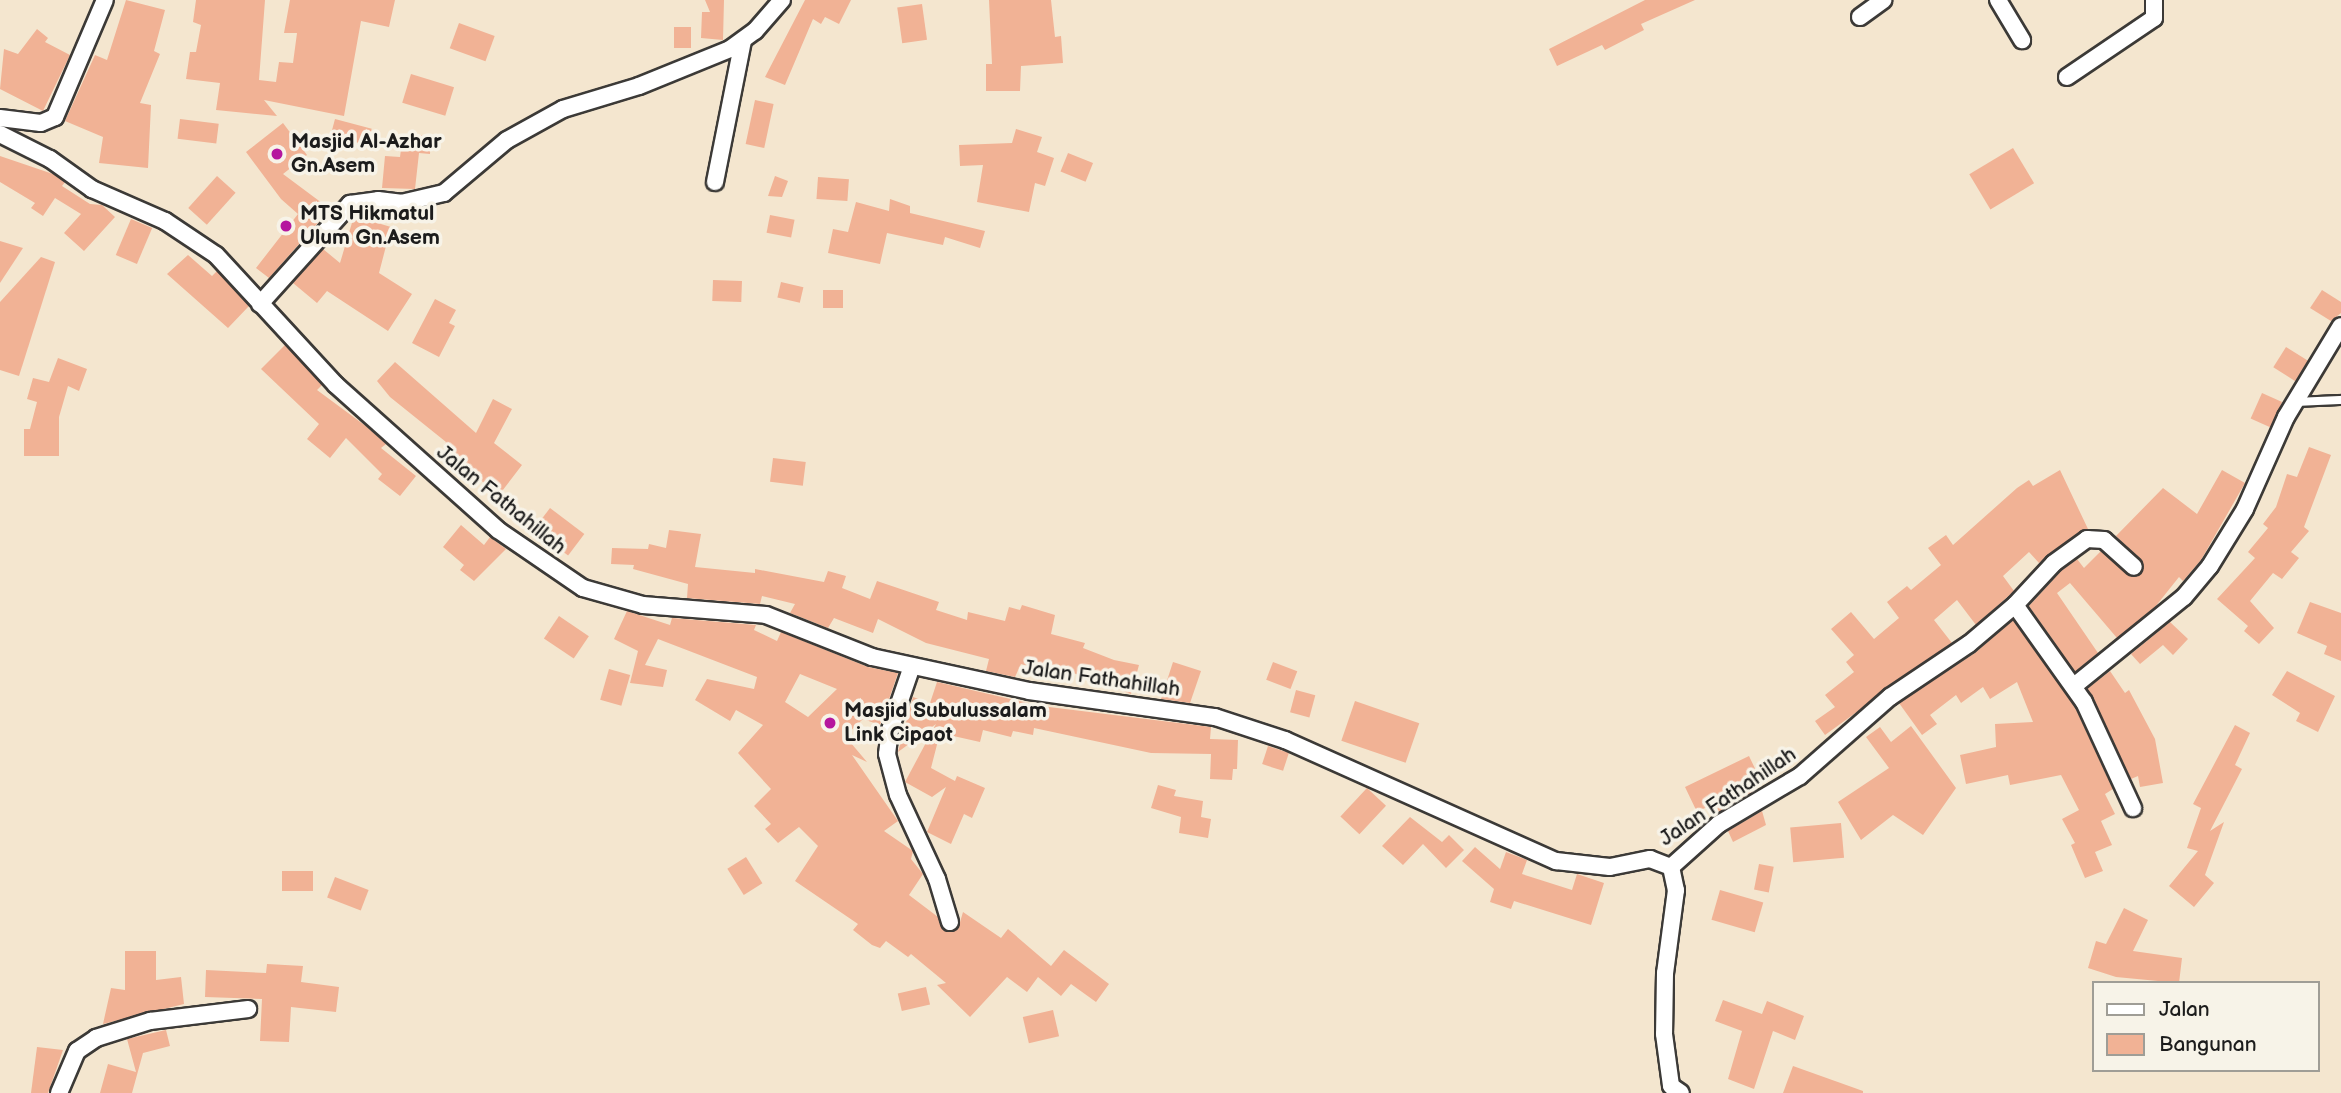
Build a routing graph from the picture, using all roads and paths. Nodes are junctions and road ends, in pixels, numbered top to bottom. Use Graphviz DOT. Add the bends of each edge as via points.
graph roads {
  1 [pos="105,0"];
  2 [pos="782,0"];
  3 [pos="1884,0"];
  4 [pos="1998,0"];
  5 [pos="2154,0"];
  6 [pos="1860,17"];
  7 [pos="2022,40"];
  8 [pos="743,41"];
  9 [pos="2067,77"];
  10 [pos="0,118"];
  11 [pos="0,134"];
  12 [pos="715,182"];
  13 [pos="260,304"];
  14 [pos="2341,326"];
  15 [pos="2341,400"];
  16 [pos="2294,402"];
  17 [pos="2134,567"];
  18 [pos="2015,605"];
  19 [pos="912,666"];
  20 [pos="2074,686"];
  21 [pos="2133,808"];
  22 [pos="1671,867"];
  23 [pos="950,922"];
  24 [pos="248,1009"];
  25 [pos="1675,1091"];
  26 [pos="59,1093"];
  1 -- 10 [label="street" via="55,117 40,123"];
  2 -- 8 [label="street"];
  3 -- 6 [label="street"];
  4 -- 7 [label="street"];
  5 -- 9 [label="street" via="2158,9 2154,18"];
  8 -- 12 [label="street"];
  8 -- 13 [label="street" via="639,86 563,109 507,140 456,186 431,199 350,204"];
  11 -- 13 [label="street, Jalan Fathahillah" via="50,159 92,189 165,221 216,255"];
  13 -- 19 [label="street, Jalan Fathahillah" via="336,385 475,511 523,551 583,588 643,605 766,615 852,651"];
  14 -- 16 [label="street"];
  15 -- 16 [label="lane"];
  16 -- 20 [label="street" via="2245,509 2210,566 2184,597"];
  17 -- 18 [label="street, Jalan Fathahillah" via="2104,540 2087,539 2054,562"];
  18 -- 20 [label="street"];
  18 -- 22 [label="street, Jalan Fathahillah" via="1969,644 1890,696 1800,776 1719,824"];
  19 -- 22 [label="street, Jalan Fathahillah" via="1029,691 1215,717 1285,740 1556,861 1610,867 1650,859"];
  19 -- 23 [label="street" via="890,730 887,754 898,795 937,879"];
  20 -- 21 [label="street"];
  22 -- 25 [label="street" via="1676,890 1664,1004"];
  24 -- 26 [label="street" via="150,1021 96,1038 77,1051"];
}
